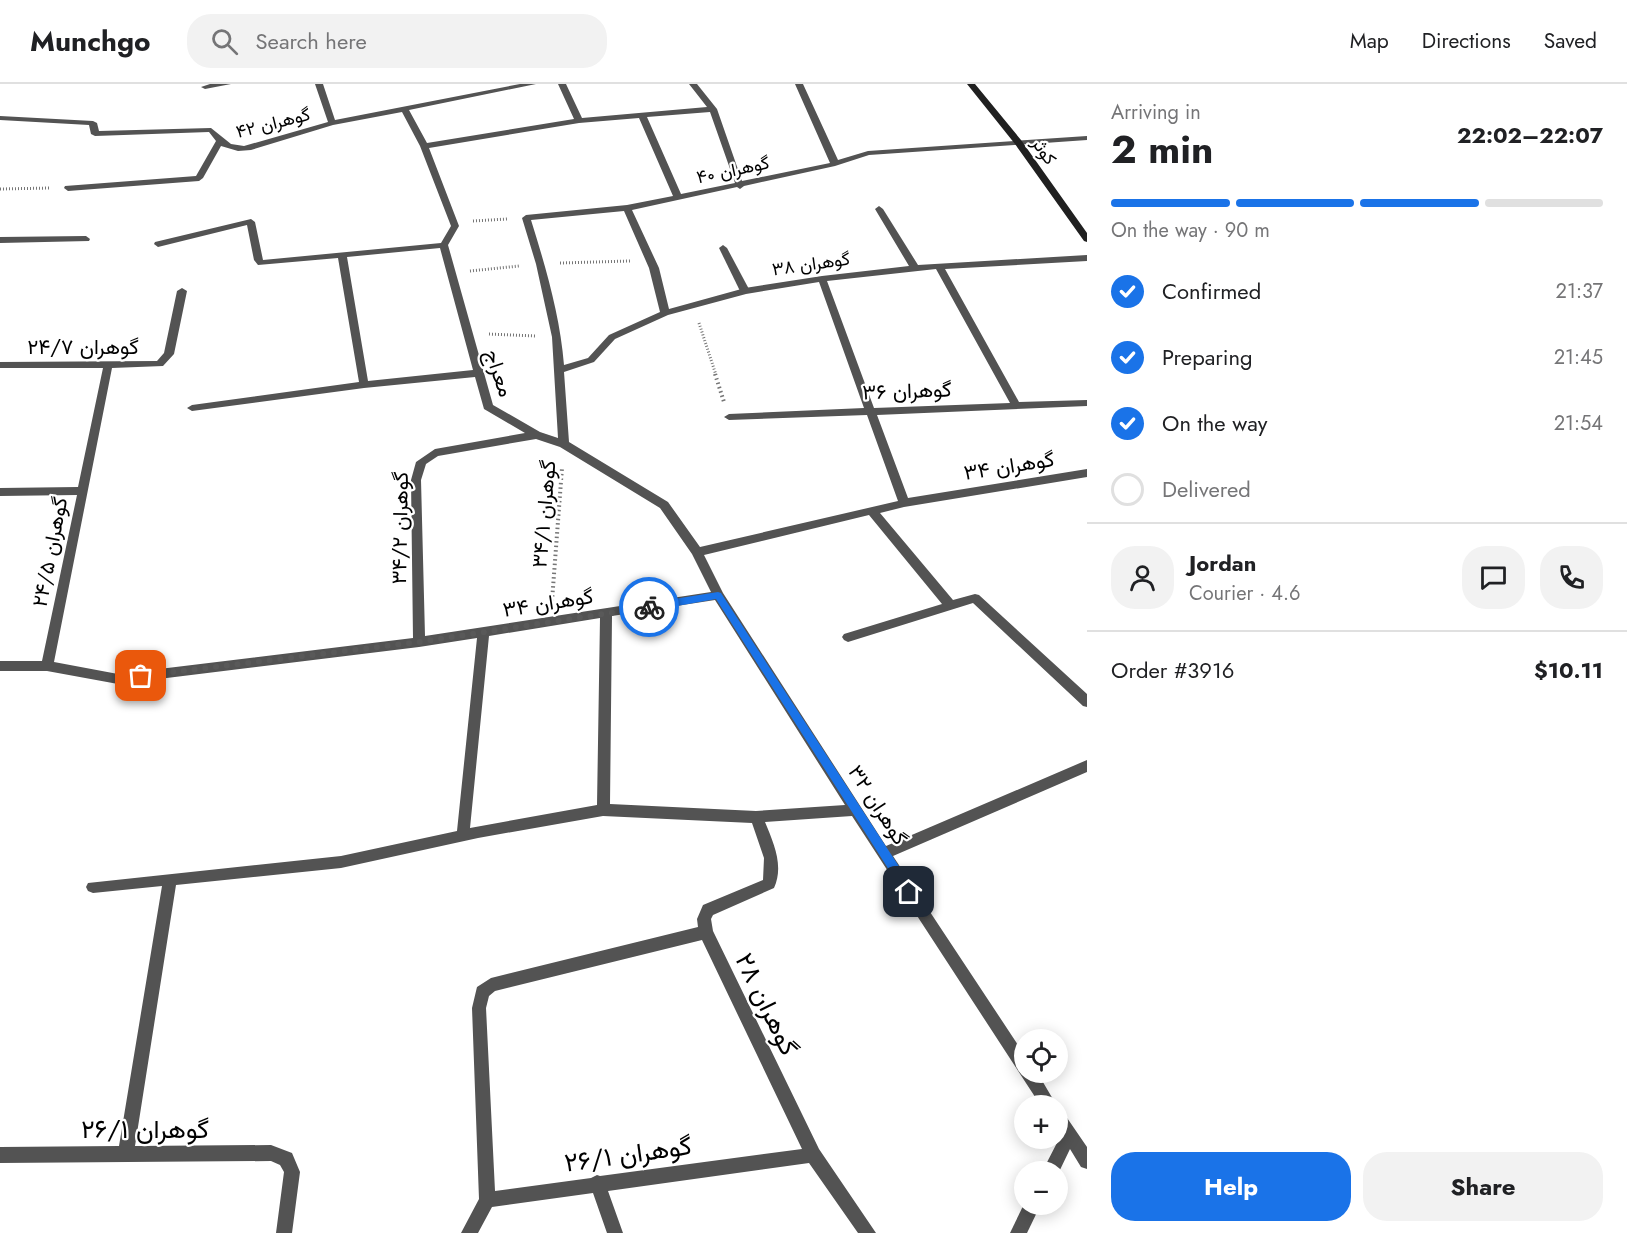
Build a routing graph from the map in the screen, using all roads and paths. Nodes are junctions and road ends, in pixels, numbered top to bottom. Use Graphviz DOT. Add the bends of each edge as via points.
graph roads {
  1 [pos="226,84"];
  2 [pos="319,84"];
  3 [pos="532,84"];
  4 [pos="562,84"];
  5 [pos="693,84"];
  6 [pos="799,84"];
  7 [pos="971,84"];
  8 [pos="205,87"];
  9 [pos="712,109"];
  10 [pos="405,110"];
  11 [pos="642,115"];
  12 [pos="0,118"];
  13 [pos="579,122"];
  14 [pos="332,123"];
  15 [pos="1087,138"];
  16 [pos="220,141"];
  17 [pos="1018,142"];
  18 [pos="424,146"];
  19 [pos="835,164"];
  20 [pos="740,186"];
  21 [pos="68,188"];
  22 [pos="0,189"];
  23 [pos="678,198"];
  24 [pos="627,208"];
  25 [pos="879,209"];
  26 [pos="526,218"];
  27 [pos="453,222"];
  28 [pos="86,239"];
  29 [pos="1087,239"];
  30 [pos="0,240"];
  31 [pos="158,244"];
  32 [pos="444,245"];
  33 [pos="723,248"];
  34 [pos="342,257"];
  35 [pos="1087,258"];
  36 [pos="939,266"];
  37 [pos="915,268"];
  38 [pos="822,279"];
  39 [pos="182,291"];
  40 [pos="744,291"];
  41 [pos="693,305"];
  42 [pos="665,313"];
  43 [pos="468,333"];
  44 [pos="557,338"];
  45 [pos="0,365"];
  46 [pos="108,365"];
  47 [pos="560,370"];
  48 [pos="478,373"];
  49 [pos="364,385"];
  50 [pos="1087,403"];
  51 [pos="1016,405"];
  52 [pos="192,408"];
  53 [pos="869,411"];
  54 [pos="729,417"];
  55 [pos="536,435"];
  56 [pos="564,444"];
  57 [pos="1087,473"];
  58 [pos="83,491"];
  59 [pos="0,492"];
  60 [pos="904,503"];
  61 [pos="872,511"];
  62 [pos="697,552"];
  63 [pos="718,595"];
  64 [pos="951,605"];
  65 [pos="606,614"];
  66 [pos="550,623"];
  67 [pos="483,633"];
  68 [pos="848,637"];
  69 [pos="419,642"];
  70 [pos="0,666"];
  71 [pos="47,666"];
  72 [pos="1087,702"];
  73 [pos="1087,766"];
  74 [pos="603,810"];
  75 [pos="855,810"];
  76 [pos="756,817"];
  77 [pos="463,835"];
  78 [pos="884,853"];
  79 [pos="170,879"];
  80 [pos="93,887"];
  81 [pos="706,932"];
  82 [pos="1014,1051"];
  83 [pos="1069,1135"];
  84 [pos="126,1154"];
  85 [pos="0,1155"];
  86 [pos="813,1155"];
  87 [pos="1056,1161"];
  88 [pos="1087,1161"];
  89 [pos="597,1184"];
  90 [pos="487,1200"];
  91 [pos="1027,1215"];
  92 [pos="284,1233"];
  93 [pos="469,1233"];
  94 [pos="615,1233"];
  95 [pos="868,1233"];
  96 [pos="1018,1233"];
  1 -- 8 [label="street"];
  2 -- 14 [label="street"];
  3 -- 10 [label="street, گوهران ۴۲"];
  4 -- 13 [label="street"];
  5 -- 9 [label="street"];
  6 -- 19 [label="street"];
  7 -- 17 [label="street, کوثر"];
  9 -- 11 [label="street"];
  9 -- 20 [label="street"];
  10 -- 14 [label="street, گوهران ۴۲"];
  10 -- 18 [label="street"];
  11 -- 13 [label="street"];
  11 -- 23 [label="street"];
  12 -- 16 [label="street, گوهران ۴۲" via="93,123 95,134 211,130"];
  13 -- 18 [label="street"];
  14 -- 16 [label="street, گوهران ۴۲" via="251,148 230,149"];
  15 -- 17 [label="street, گوهران ۴۰"];
  16 -- 21 [label="street" via="199,178"];
  17 -- 19 [label="street, گوهران ۴۰" via="868,153"];
  17 -- 29 [label="street, کوثر"];
  18 -- 27 [label="street"];
  19 -- 20 [label="street, گوهران ۴۰"];
  20 -- 23 [label="street, گوهران ۴۰"];
  21 -- 22 [label="path"];
  23 -- 24 [label="street, گوهران ۴۰"];
  24 -- 26 [label="street, گوهران ۴۰"];
  24 -- 42 [label="street" via="654,268"];
  25 -- 37 [label="street"];
  26 -- 27 [label="path"];
  26 -- 44 [label="street"];
  27 -- 32 [label="street" via="455,226"];
  28 -- 30 [label="street"];
  31 -- 34 [label="street" via="251,222 261,263"];
  32 -- 34 [label="street"];
  32 -- 43 [label="street, معراج"];
  33 -- 40 [label="street"];
  34 -- 49 [label="street"];
  35 -- 36 [label="street, گوهران ۳۸"];
  36 -- 37 [label="street, گوهران ۳۸"];
  36 -- 51 [label="street"];
  37 -- 38 [label="street, گوهران ۳۸"];
  38 -- 40 [label="street, گوهران ۳۸"];
  38 -- 53 [label="street"];
  39 -- 46 [label="street, گوهران ۲۴/۷" via="169,354 164,361 152,365"];
  40 -- 41 [label="street, گوهران ۳۸"];
  41 -- 42 [label="street, گوهران ۳۸"];
  41 -- 54 [label="path"];
  42 -- 47 [label="street, گوهران ۳۸" via="612,337 591,360"];
  43 -- 44 [label="path"];
  43 -- 48 [label="street, معراج"];
  44 -- 47 [label="street"];
  45 -- 46 [label="street, گوهران ۲۴/۷"];
  46 -- 58 [label="street"];
  47 -- 56 [label="street"];
  48 -- 49 [label="street"];
  48 -- 55 [label="street, معراج" via="488,407"];
  49 -- 52 [label="street"];
  50 -- 51 [label="street, گوهران ۳۶"];
  51 -- 53 [label="street, گوهران ۳۶"];
  53 -- 54 [label="street, گوهران ۳۶"];
  53 -- 60 [label="street"];
  55 -- 56 [label="street, معراج"];
  55 -- 69 [label="street, گوهران ۳۴/۲" via="435,453 421,462 416,480"];
  56 -- 62 [label="street, معراج" via="664,505"];
  56 -- 66 [label="path, گوهران ۳۴/۱"];
  57 -- 60 [label="street, گوهران ۳۴"];
  58 -- 59 [label="street, گوهران ۲۴/۵"];
  58 -- 71 [label="street, گوهران ۲۴/۵"];
  60 -- 61 [label="street, گوهران ۳۴"];
  61 -- 62 [label="street, گوهران ۳۴"];
  61 -- 64 [label="street"];
  62 -- 63 [label="street"];
  63 -- 65 [label="street, گوهران ۳۴"];
  63 -- 75 [label="street, گوهران ۳۲"];
  64 -- 68 [label="street"];
  64 -- 72 [label="street" via="975,598"];
  65 -- 66 [label="street, گوهران ۳۴"];
  65 -- 74 [label="street"];
  66 -- 67 [label="street, گوهران ۳۴"];
  67 -- 69 [label="street, گوهران ۳۴"];
  67 -- 77 [label="street"];
  69 -- 71 [label="street, گوهران ۳۴" via="118,679"];
  70 -- 71 [label="street, گوهران ۳۴"];
  73 -- 78 [label="street"];
  74 -- 76 [label="street"];
  74 -- 77 [label="street"];
  75 -- 76 [label="street"];
  75 -- 78 [label="street, گوهران ۳۲"];
  76 -- 81 [label="street" via="772,857 769,884 708,909 704,919"];
  77 -- 79 [label="street" via="341,862"];
  78 -- 82 [label="street, گوهران ۳۲"];
  79 -- 80 [label="street"];
  79 -- 84 [label="street"];
  81 -- 86 [label="street, گوهران ۲۸"];
  81 -- 90 [label="street" via="491,985 482,992"];
  83 -- 87 [label="street"];
  83 -- 88 [label="street"];
  84 -- 85 [label="street, گوهران ۲۶/۱"];
  84 -- 92 [label="street, گوهران ۲۶/۱" via="271,1153 285,1159 292,1172"];
  86 -- 89 [label="street, گوهران ۲۶/۱"];
  86 -- 95 [label="street, گوهران ۲۸"];
  89 -- 90 [label="street, گوهران ۲۶/۱"];
  89 -- 94 [label="street"];
  90 -- 93 [label="street"];
  91 -- 96 [label="street"];
}
